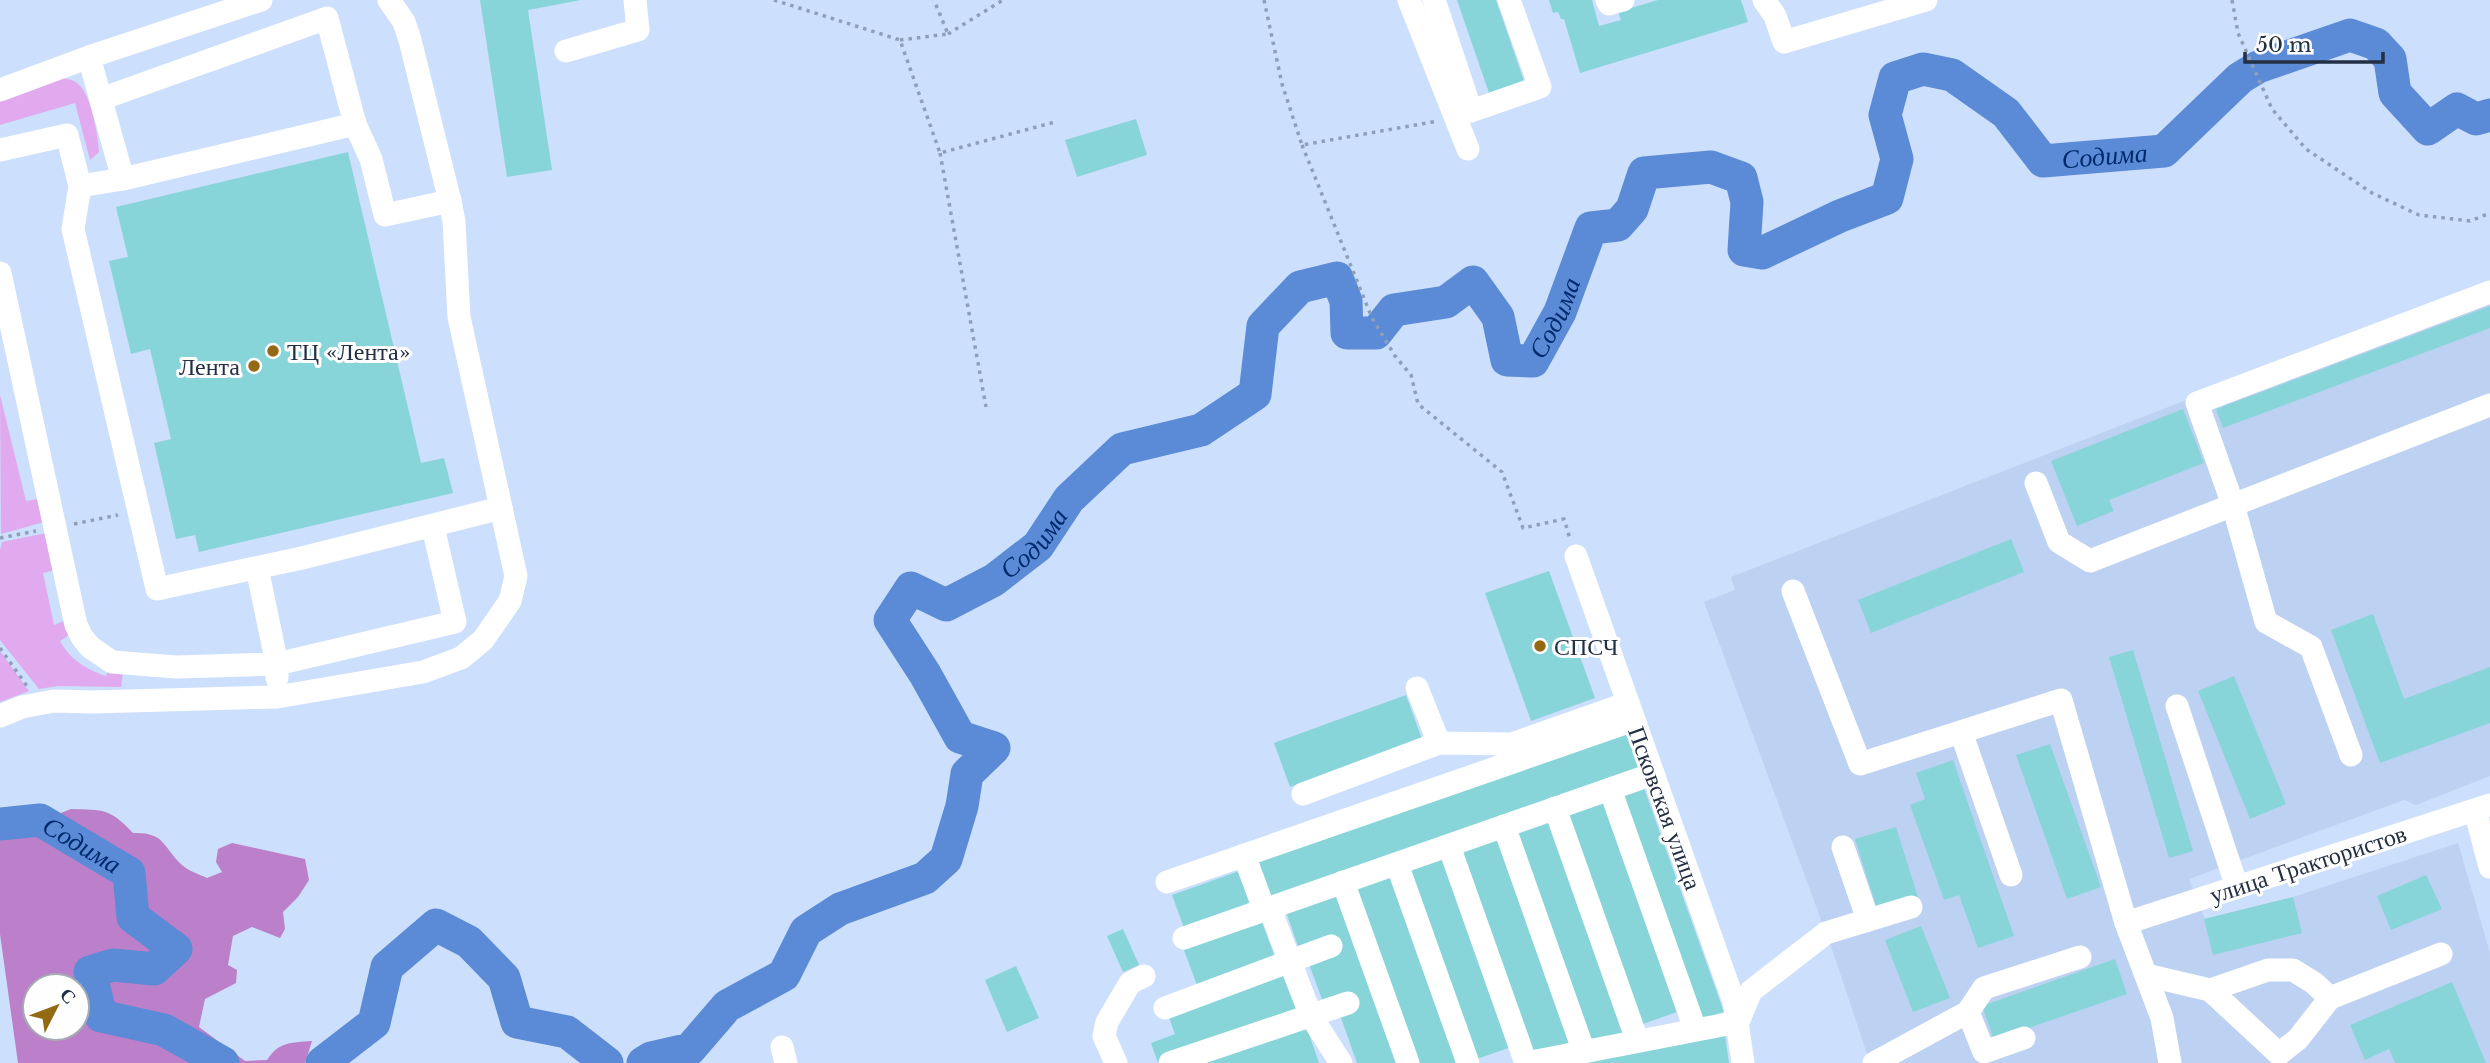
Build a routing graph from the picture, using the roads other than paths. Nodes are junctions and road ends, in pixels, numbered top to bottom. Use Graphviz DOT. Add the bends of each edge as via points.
graph roads {
  1 [pos="261,0"];
  2 [pos="389,0"];
  3 [pos="635,0"];
  4 [pos="1409,0"];
  5 [pos="1434,0"];
  6 [pos="1509,0"];
  7 [pos="1608,0"];
  8 [pos="1623,0"];
  9 [pos="1764,0"];
  10 [pos="1926,0"];
  11 [pos="566,51"];
  12 [pos="89,57"];
  13 [pos="0,90"];
  14 [pos="101,99"];
  15 [pos="1464,114"];
  16 [pos="355,124"];
  17 [pos="1468,149"];
  18 [pos="0,150"];
  19 [pos="123,179"];
  20 [pos="79,186"];
  21 [pos="450,201"];
  22 [pos="0,273"];
  23 [pos="2490,292"];
  24 [pos="2490,405"];
  25 [pos="2036,483"];
  26 [pos="2233,505"];
  27 [pos="501,508"];
  28 [pos="433,527"];
  29 [pos="1576,556"];
  30 [pos="257,568"];
  31 [pos="1793,591"];
  32 [pos="277,664"];
  33 [pos="1417,688"];
  34 [pos="277,697"];
  35 [pos="2177,706"];
  36 [pos="1631,711"];
  37 [pos="0,716"];
  38 [pos="1961,732"];
  39 [pos="1439,743"];
  40 [pos="2351,755"];
  41 [pos="1653,774"];
  42 [pos="1610,789"];
  43 [pos="1303,794"];
  44 [pos="1555,808"];
  45 [pos="2483,808"];
  46 [pos="1504,826"];
  47 [pos="1449,845"];
  48 [pos="1843,847"];
  49 [pos="1244,855"];
  50 [pos="1397,864"];
  51 [pos="2490,867"];
  52 [pos="2011,875"];
  53 [pos="1167,883"];
  54 [pos="1343,883"];
  55 [pos="2237,887"];
  56 [pos="1911,907"];
  57 [pos="1267,909"];
  58 [pos="1868,920"];
  59 [pos="2126,923"];
  60 [pos="1184,938"];
  61 [pos="1331,946"];
  62 [pos="2441,954"];
  63 [pos="2080,957"];
  64 [pos="1290,961"];
  65 [pos="2146,975"];
  66 [pos="1144,976"];
  67 [pos="2210,990"];
  68 [pos="2330,998"];
  69 [pos="1348,1003"];
  70 [pos="1165,1008"];
  71 [pos="1968,1012"];
  72 [pos="1311,1016"];
  73 [pos="1738,1021"];
  74 [pos="1695,1029"];
  75 [pos="2024,1038"];
  76 [pos="1637,1040"];
  77 [pos="1584,1052"];
  78 [pos="2281,1058"];
  79 [pos="1116,1063"];
  80 [pos="1170,1063"];
  81 [pos="1341,1063"];
  82 [pos="1408,1063"];
  83 [pos="1468,1063"];
  84 [pos="1526,1063"];
  85 [pos="1742,1063"];
  86 [pos="1874,1063"];
  87 [pos="2170,1063"];
  1 -- 12 [label="street"];
  2 -- 21 [label="street" via="410,40"];
  3 -- 11 [label="street" via="638,30"];
  4 -- 15 [label="street"];
  5 -- 15 [label="street"];
  6 -- 15 [label="street" via="1540,87"];
  7 -- 8 [label="street" via="1609,4"];
  9 -- 10 [label="street" via="1784,42"];
  12 -- 13 [label="street"];
  12 -- 14 [label="street"];
  14 -- 16 [label="street" via="327,18"];
  14 -- 19 [label="street"];
  15 -- 17 [label="street"];
  16 -- 19 [label="street"];
  16 -- 21 [label="street" via="371,159 385,215"];
  18 -- 20 [label="street" via="67,135"];
  19 -- 20 [label="street"];
  20 -- 30 [label="street" via="73,229 157,589"];
  21 -- 27 [label="street" via="458,317"];
  22 -- 32 [label="street" via="82,637 101,657 124,664"];
  23 -- 26 [label="street" via="2197,403"];
  24 -- 26 [label="street"];
  25 -- 26 [label="street" via="2059,542 2090,561"];
  26 -- 40 [label="street" via="2266,622 2311,646"];
  27 -- 28 [label="street"];
  27 -- 34 [label="street" via="515,588 492,629 472,650 424,672"];
  28 -- 30 [label="street"];
  28 -- 32 [label="street" via="455,622"];
  29 -- 36 [label="street, Псковская улица"];
  30 -- 32 [label="street"];
  31 -- 38 [label="street" via="1860,765"];
  32 -- 34 [label="street"];
  33 -- 39 [label="street"];
  34 -- 37 [label="street" via="54,701"];
  35 -- 55 [label="street"];
  36 -- 39 [label="street" via="1512,744"];
  36 -- 41 [label="street, Псковская улица"];
  36 -- 49 [label="street"];
  38 -- 52 [label="street"];
  38 -- 59 [label="street" via="2061,699"];
  39 -- 43 [label="street"];
  41 -- 42 [label="street"];
  41 -- 73 [label="street, Псковская улица"];
  42 -- 44 [label="street"];
  42 -- 74 [label="street"];
  44 -- 46 [label="street"];
  44 -- 76 [label="street"];
  45 -- 51 [label="street"];
  45 -- 55 [label="street, улица Трактористов"];
  46 -- 47 [label="street"];
  46 -- 77 [label="street"];
  47 -- 50 [label="street"];
  47 -- 84 [label="street"];
  48 -- 58 [label="street"];
  49 -- 53 [label="street"];
  49 -- 57 [label="street"];
  50 -- 54 [label="street"];
  50 -- 83 [label="street"];
  54 -- 57 [label="street"];
  54 -- 82 [label="street"];
  55 -- 59 [label="street, улица Трактористов"];
  56 -- 58 [label="street"];
  57 -- 60 [label="street"];
  57 -- 64 [label="street"];
  58 -- 73 [label="street" via="1826,933 1751,991"];
  59 -- 65 [label="street"];
  61 -- 64 [label="street"];
  62 -- 68 [label="street"];
  63 -- 71 [label="street" via="1984,988"];
  64 -- 70 [label="street"];
  64 -- 72 [label="street"];
  65 -- 67 [label="street"];
  65 -- 87 [label="street" via="2162,1018"];
  66 -- 79 [label="street" via="1130,983 1107,1022 1104,1036"];
  67 -- 68 [label="street" via="2268,970 2293,970"];
  67 -- 78 [label="street"];
  68 -- 78 [label="street"];
  69 -- 72 [label="street"];
  71 -- 75 [label="street" via="1984,1052"];
  71 -- 86 [label="street"];
  72 -- 80 [label="street"];
  72 -- 81 [label="street"];
  73 -- 74 [label="street"];
  73 -- 85 [label="street, Псковская улица"];
  74 -- 76 [label="street"];
  76 -- 77 [label="street"];
  77 -- 84 [label="street"];
}
